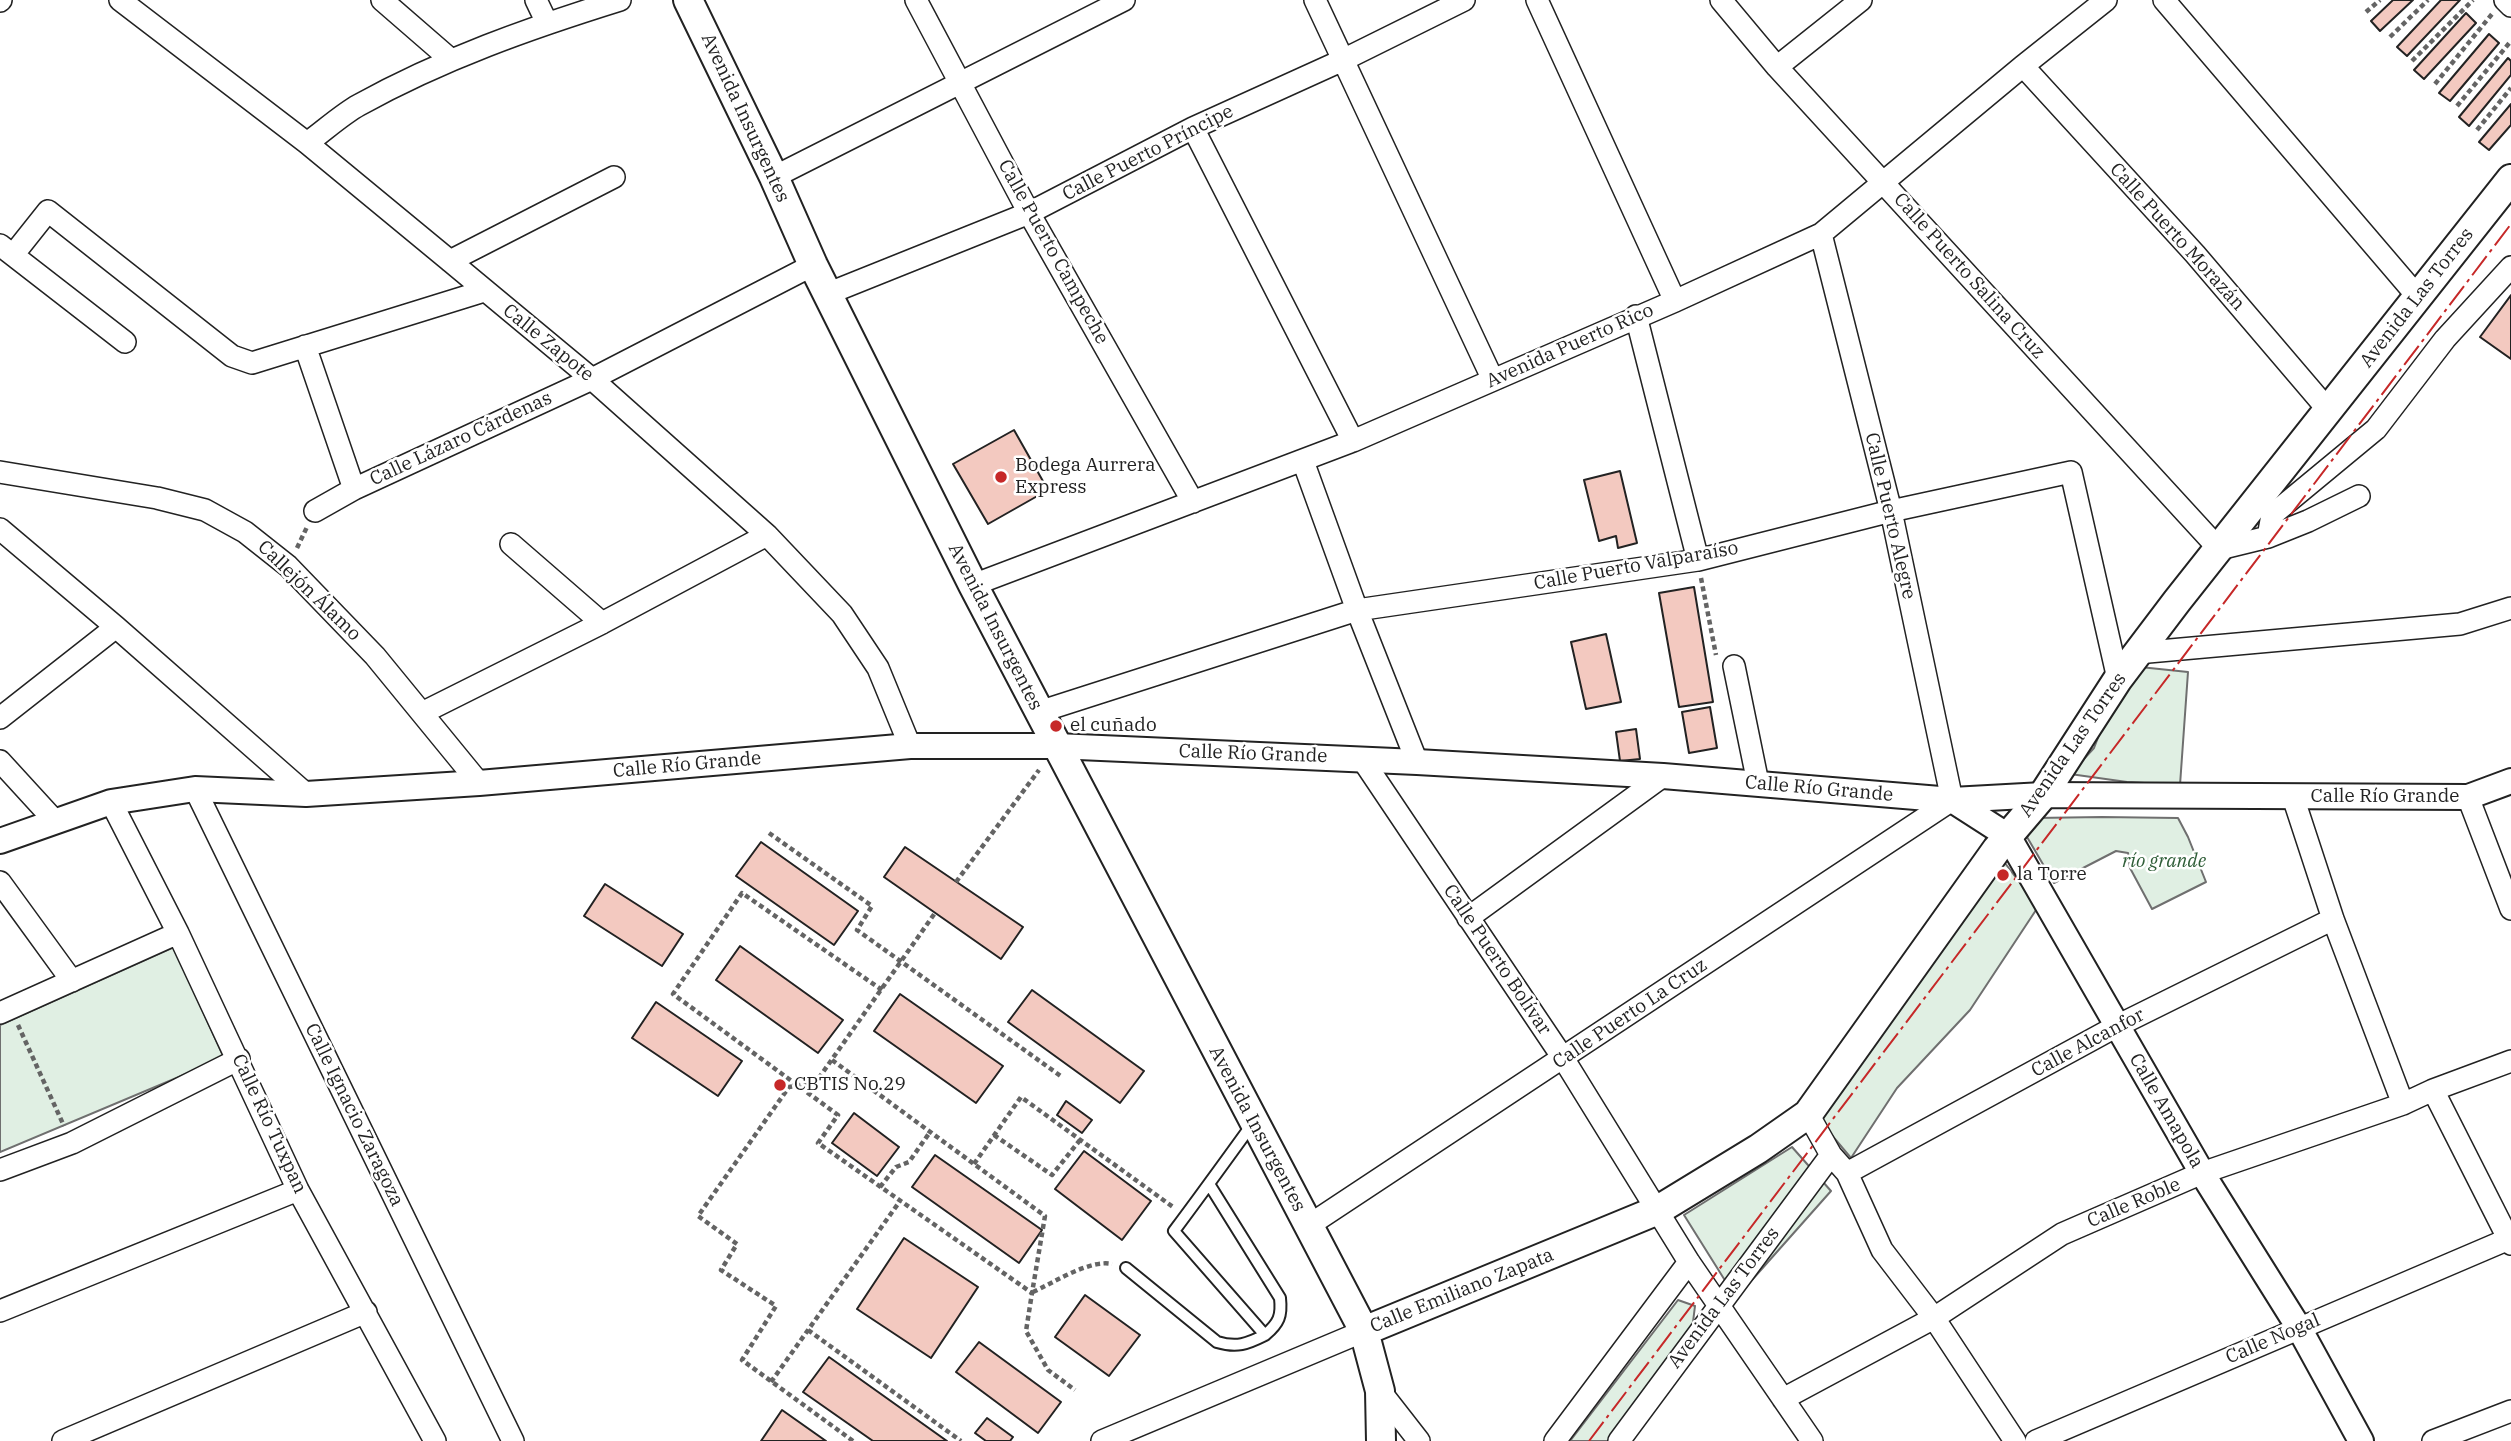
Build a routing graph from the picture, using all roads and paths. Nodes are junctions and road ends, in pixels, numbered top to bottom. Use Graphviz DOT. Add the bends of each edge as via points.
graph roads {
  1 [pos="120,0"];
  2 [pos="382,0"];
  3 [pos="536,0"];
  4 [pos="620,0"];
  5 [pos="688,0"];
  6 [pos="916,0"];
  7 [pos="1124,0"];
  8 [pos="1315,0"];
  9 [pos="1464,0"];
  10 [pos="1537,0"];
  11 [pos="1721,0"];
  12 [pos="1861,0"];
  13 [pos="2106,0"];
  14 [pos="2165,0"];
  15 [pos="2380,0"];
  16 [pos="2428,0"];
  17 [pos="2473,0"];
  18 [pos="2504,6"];
  19 [pos="2366,12"];
  20 [pos="547,23"];
  21 [pos="2390,37"];
  22 [pos="2511,41"];
  23 [pos="450,59"];
  24 [pos="1343,60"];
  25 [pos="2412,61"];
  26 [pos="2023,66"];
  27 [pos="1777,67"];
  28 [pos="962,82"];
  29 [pos="2435,83"];
  30 [pos="2511,88"];
  31 [pos="2457,106"];
  32 [pos="1193,128"];
  33 [pos="2477,130"];
  34 [pos="307,143"];
  35 [pos="614,177"];
  36 [pos="774,177"];
  37 [pos="2511,179"];
  38 [pos="1883,182"];
  39 [pos="1029,213"];
  40 [pos="1821,234"];
  41 [pos="7,250"];
  42 [pos="450,261"];
  43 [pos="813,265"];
  44 [pos="2511,267"];
  45 [pos="484,291"];
  46 [pos="827,294"];
  47 [pos="2418,297"];
  48 [pos="1675,301"];
  49 [pos="1636,316"];
  50 [pos="125,342"];
  51 [pos="305,346"];
  52 [pos="592,379"];
  53 [pos="1493,380"];
  54 [pos="2329,411"];
  55 [pos="1353,441"];
  56 [pos="1303,461"];
  57 [pos="0,472"];
  58 [pos="354,489"];
  59 [pos="2359,496"];
  60 [pos="1193,502"];
  61 [pos="315,511"];
  62 [pos="1891,511"];
  63 [pos="0,529"];
  64 [pos="767,535"];
  65 [pos="2268,537"];
  66 [pos="512,544"];
  67 [pos="2218,549"];
  68 [pos="1698,560"];
  69 [pos="288,566"];
  70 [pos="973,585"];
  71 [pos="2511,608"];
  72 [pos="1357,610"];
  73 [pos="602,623"];
  74 [pos="116,627"];
  75 [pos="2137,653"];
  76 [pos="1734,666"];
  77 [pos="2118,679"];
  78 [pos="1039,712"];
  79 [pos="422,713"];
  80 [pos="0,718"];
  81 [pos="910,746"];
  82 [pos="1056,746"];
  83 [pos="1362,759"];
  84 [pos="0,761"];
  85 [pos="1417,762"];
  86 [pos="1664,776"];
  87 [pos="2511,781"];
  88 [pos="479,783"];
  89 [pos="1758,783"];
  90 [pos="195,789"];
  91 [pos="306,794"];
  92 [pos="2043,795"];
  93 [pos="2293,796"];
  94 [pos="2468,797"];
  95 [pos="1952,800"];
  96 [pos="111,802"];
  97 [pos="54,820"];
  98 [pos="769,833"];
  99 [pos="2008,836"];
  100 [pos="0,841"];
  101 [pos="0,882"];
  102 [pos="956,882"];
  103 [pos="2511,909"];
  104 [pos="935,913"];
  105 [pos="1468,918"];
  106 [pos="2333,919"];
  107 [pos="178,933"];
  108 [pos="902,961"];
  109 [pos="72,981"];
  110 [pos="882,990"];
  111 [pos="5,1011"];
  112 [pos="2117,1026"];
  113 [pos="1563,1058"];
  114 [pos="239,1059"];
  115 [pos="832,1060"];
  116 [pos="2511,1061"];
  117 [pos="1062,1077"];
  118 [pos="799,1086"];
  119 [pos="2433,1090"];
  120 [pos="2403,1104"];
  121 [pos="1808,1114"];
  122 [pos="1253,1123"];
  123 [pos="930,1132"];
  124 [pos="994,1135"];
  125 [pos="1080,1140"];
  126 [pos="72,1143"];
  127 [pos="1831,1155"];
  128 [pos="974,1164"];
  129 [pos="0,1170"];
  130 [pos="1847,1173"];
  131 [pos="2202,1174"];
  132 [pos="1209,1184"];
  133 [pos="880,1187"];
  134 [pos="298,1190"];
  135 [pos="900,1201"];
  136 [pos="1658,1210"];
  137 [pos="1185,1216"];
  138 [pos="1308,1226"];
  139 [pos="2510,1241"];
  140 [pos="1689,1262"];
  141 [pos="1126,1268"];
  142 [pos="1032,1293"];
  143 [pos="1719,1305"];
  144 [pos="0,1311"];
  145 [pos="366,1312"];
  146 [pos="1934,1318"];
  147 [pos="2299,1328"];
  148 [pos="808,1330"];
  149 [pos="1364,1331"];
  150 [pos="1265,1335"];
  151 [pos="771,1382"];
  152 [pos="1075,1390"];
  153 [pos="1380,1391"];
  154 [pos="1783,1399"];
  155 [pos="2511,1411"];
  156 [pos="2480,1433"];
  157 [pos="430,1440"];
  158 [pos="63,1441"];
  159 [pos="513,1441"];
  160 [pos="853,1441"];
  161 [pos="961,1441"];
  162 [pos="1102,1441"];
  163 [pos="1381,1441"];
  164 [pos="1419,1441"];
  165 [pos="1555,1441"];
  166 [pos="1619,1441"];
  167 [pos="1812,1441"];
  168 [pos="2015,1441"];
  169 [pos="2036,1441"];
  170 [pos="2361,1441"];
  171 [pos="2433,1441"];
  1 -- 34 [label="street, Calle Zapote"];
  2 -- 23 [label="street"];
  3 -- 20 [label="street"];
  4 -- 20 [label="street"];
  5 -- 36 [label="main road, Avenida Insurgentes"];
  6 -- 28 [label="street, Calle Puerto Campeche"];
  7 -- 28 [label="street"];
  8 -- 24 [label="street"];
  9 -- 24 [label="street, Calle Puerto Príncipe"];
  10 -- 48 [label="street"];
  11 -- 27 [label="street, Calle Puerto Salina Cruz"];
  12 -- 27 [label="street"];
  13 -- 26 [label="street, Avenida Puerto Rico"];
  14 -- 47 [label="street"];
  15 -- 19 [label="path"];
  16 -- 21 [label="path"];
  17 -- 25 [label="path"];
  18 -- 29 [label="path"];
  20 -- 23 [label="street"];
  22 -- 31 [label="path"];
  23 -- 34 [label="street" via="357,106"];
  24 -- 32 [label="street, Calle Puerto Príncipe"];
  24 -- 53 [label="street"];
  26 -- 38 [label="street, Avenida Puerto Rico"];
  26 -- 54 [label="street, Calle Puerto Morazán" via="2195,254"];
  27 -- 38 [label="street, Calle Puerto Salina Cruz"];
  28 -- 36 [label="street"];
  28 -- 39 [label="street, Calle Puerto Campeche"];
  30 -- 33 [label="path"];
  32 -- 39 [label="street, Calle Puerto Príncipe"];
  32 -- 55 [label="street"];
  34 -- 42 [label="street, Calle Zapote"];
  35 -- 42 [label="street"];
  36 -- 43 [label="main road, Avenida Insurgentes"];
  37 -- 47 [label="main road, Avenida Las Torres"];
  38 -- 40 [label="street, Avenida Puerto Rico"];
  38 -- 67 [label="street, Calle Puerto Salina Cruz"];
  39 -- 46 [label="street, Calle Puerto Príncipe"];
  39 -- 60 [label="street, Calle Puerto Campeche"];
  40 -- 48 [label="street, Avenida Puerto Rico"];
  40 -- 62 [label="street, Calle Puerto Alegre"];
  41 -- 50 [label="street"];
  41 -- 51 [label="street" via="48,211 232,356 252,363"];
  42 -- 45 [label="street, Calle Zapote"];
  43 -- 46 [label="main road, Avenida Insurgentes"];
  43 -- 52 [label="street, Calle Lázaro Cárdenas"];
  44 -- 65 [label="street" via="2445,338 2376,429 2272,516"];
  45 -- 51 [label="street"];
  45 -- 52 [label="street, Calle Zapote"];
  46 -- 70 [label="main road, Avenida Insurgentes"];
  47 -- 54 [label="main road, Avenida Las Torres"];
  48 -- 49 [label="street, Avenida Puerto Rico"];
  49 -- 53 [label="street, Avenida Puerto Rico"];
  49 -- 68 [label="street"];
  51 -- 58 [label="street"];
  52 -- 58 [label="street, Calle Lázaro Cárdenas"];
  52 -- 64 [label="street, Calle Zapote"];
  53 -- 55 [label="street, Avenida Puerto Rico"];
  54 -- 67 [label="main road, Avenida Las Torres"];
  55 -- 56 [label="street, Avenida Puerto Rico"];
  56 -- 60 [label="street, Avenida Puerto Rico"];
  56 -- 72 [label="street"];
  57 -- 69 [label="street, Callejón Álamo" via="205,510 245,532"];
  58 -- 61 [label="street, Calle Lázaro Cárdenas"];
  59 -- 65 [label="street"];
  60 -- 70 [label="street, Avenida Puerto Rico"];
  61 -- 69 [label="path"];
  62 -- 68 [label="street, Calle Puerto Valparaíso"];
  62 -- 77 [label="street, Calle Puerto Valparaíso" via="2071,472"];
  62 -- 95 [label="street, Calle Puerto Alegre"];
  63 -- 74 [label="street"];
  64 -- 73 [label="street"];
  64 -- 81 [label="street, Calle Zapote" via="842,614 878,668"];
  65 -- 67 [label="street"];
  66 -- 73 [label="street"];
  67 -- 75 [label="main road, Avenida Las Torres"];
  68 -- 72 [label="street, Calle Puerto Valparaíso"];
  68 -- 76 [label="path" via="1716,655"];
  69 -- 79 [label="street, Callejón Álamo" via="376,656"];
  70 -- 78 [label="main road, Avenida Insurgentes"];
  71 -- 75 [label="street" via="2460,624"];
  72 -- 78 [label="street, Calle Puerto Valparaíso"];
  72 -- 85 [label="street"];
  73 -- 79 [label="street"];
  74 -- 80 [label="street"];
  74 -- 91 [label="street"];
  75 -- 77 [label="main road, Avenida Las Torres"];
  76 -- 89 [label="street"];
  77 -- 92 [label="main road, Avenida Las Torres"];
  78 -- 82 [label="main road, Avenida Insurgentes"];
  79 -- 88 [label="street, Callejón Álamo"];
  81 -- 82 [label="street, Calle Río Grande"];
  81 -- 88 [label="street, Calle Río Grande"];
  82 -- 83 [label="street, Calle Río Grande"];
  82 -- 102 [label="path"];
  82 -- 122 [label="main road, Avenida Insurgentes"];
  83 -- 85 [label="street, Calle Río Grande"];
  83 -- 105 [label="street, Calle Puerto Bolívar"];
  84 -- 97 [label="street"];
  85 -- 86 [label="street, Calle Río Grande"];
  86 -- 89 [label="street, Calle Río Grande"];
  86 -- 105 [label="street"];
  87 -- 94 [label="street, Calle Río Grande"];
  88 -- 91 [label="street, Calle Río Grande"];
  89 -- 95 [label="street, Calle Río Grande"];
  90 -- 91 [label="street, Calle Río Grande"];
  90 -- 96 [label="street, Calle Río Grande"];
  90 -- 159 [label="street, Calle Ignacio Zaragoza"];
  92 -- 93 [label="street, Calle Río Grande"];
  92 -- 95 [label="street, Calle Río Grande"];
  92 -- 99 [label="main road, Avenida Las Torres"];
  93 -- 94 [label="street, Calle Río Grande"];
  93 -- 106 [label="street"];
  94 -- 103 [label="street"];
  95 -- 99 [label="street, Calle Amapola"];
  95 -- 113 [label="street, Calle Puerto La Cruz"];
  96 -- 97 [label="street, Calle Río Grande"];
  96 -- 107 [label="street, Calle Río Tuxpan"];
  97 -- 100 [label="street, Calle Río Grande"];
  98 -- 108 [label="path" via="873,906 857,930"];
  99 -- 112 [label="street, Calle Amapola"];
  99 -- 121 [label="main road, Avenida Las Torres"];
  101 -- 109 [label="street"];
  104 -- 108 [label="path"];
  105 -- 113 [label="street, Calle Puerto Bolívar"];
  106 -- 112 [label="street, Calle Alcanfor"];
  106 -- 120 [label="street"];
  107 -- 109 [label="street"];
  107 -- 114 [label="street, Calle Río Tuxpan"];
  108 -- 110 [label="path"];
  108 -- 117 [label="path"];
  109 -- 111 [label="street"];
  110 -- 115 [label="path"];
  110 -- 118 [label="path" via="742,892 673,994"];
  111 -- 126 [label="path"];
  112 -- 130 [label="street, Calle Alcanfor"];
  112 -- 131 [label="street, Calle Amapola"];
  113 -- 136 [label="street, Calle Puerto Bolívar"];
  113 -- 138 [label="street, Calle Puerto La Cruz"];
  114 -- 126 [label="street"];
  114 -- 134 [label="street, Calle Río Tuxpan"];
  115 -- 118 [label="path" via="816,1082"];
  115 -- 123 [label="path"];
  116 -- 119 [label="street, Calle Roble"];
  118 -- 133 [label="path" via="838,1115 818,1143"];
  118 -- 151 [label="path" via="789,1087 698,1216 737,1244 721,1270 776,1306 742,1360"];
  119 -- 120 [label="street, Calle Roble"];
  119 -- 139 [label="street"];
  120 -- 131 [label="street, Calle Roble"];
  121 -- 127 [label="street"];
  121 -- 136 [label="main road, Calle Emiliano Zapata"];
  122 -- 132 [label="lane"];
  122 -- 138 [label="main road, Avenida Insurgentes"];
  123 -- 128 [label="path"];
  123 -- 133 [label="path" via="909,1162 896,1167"];
  124 -- 125 [label="path" via="1052,1175"];
  124 -- 125 [label="path" via="1021,1097"];
  124 -- 128 [label="path"];
  125 -- 137 [label="path"];
  126 -- 129 [label="street"];
  127 -- 130 [label="street"];
  127 -- 143 [label="street, Avenida Las Torres"];
  128 -- 142 [label="path" via="1045,1216"];
  130 -- 146 [label="street" via="1882,1250"];
  131 -- 146 [label="street, Calle Roble" via="2062,1234"];
  131 -- 147 [label="street, Calle Amapola"];
  132 -- 137 [label="lane"];
  132 -- 150 [label="lane" via="1280,1298 1282,1312 1277,1325"];
  133 -- 135 [label="path"];
  134 -- 144 [label="street"];
  134 -- 145 [label="street, Calle Río Tuxpan"];
  135 -- 142 [label="path"];
  135 -- 148 [label="path"];
  136 -- 140 [label="street, Calle Puerto Bolívar"];
  136 -- 149 [label="main road, Calle Emiliano Zapata"];
  137 -- 150 [label="lane" via="1174,1231"];
  138 -- 149 [label="main road, Avenida Insurgentes"];
  139 -- 147 [label="street, Calle Nogal"];
  140 -- 143 [label="street, Calle Puerto Bolívar"];
  140 -- 165 [label="street"];
  141 -- 142 [label="path" via="1105,1263 1086,1267"];
  141 -- 150 [label="lane" via="1217,1342 1243,1346"];
  142 -- 152 [label="path" via="1026,1331 1048,1370"];
  143 -- 154 [label="street, Calle Puerto Bolívar"];
  143 -- 166 [label="street, Avenida Las Torres"];
  145 -- 157 [label="street, Calle Río Tuxpan"];
  145 -- 158 [label="street"];
  146 -- 154 [label="street, Calle Roble"];
  146 -- 168 [label="street"];
  147 -- 169 [label="street, Calle Nogal"];
  147 -- 170 [label="street, Calle Amapola"];
  148 -- 151 [label="path"];
  148 -- 161 [label="path"];
  149 -- 153 [label="main road, Avenida Insurgentes"];
  149 -- 162 [label="street, Calle Emiliano Zapata"];
  151 -- 160 [label="path"];
  153 -- 163 [label="main road, Avenida Insurgentes"];
  153 -- 164 [label="street"];
  154 -- 167 [label="street, Calle Puerto Bolívar"];
  155 -- 156 [label="street"];
  156 -- 171 [label="street"];
}
